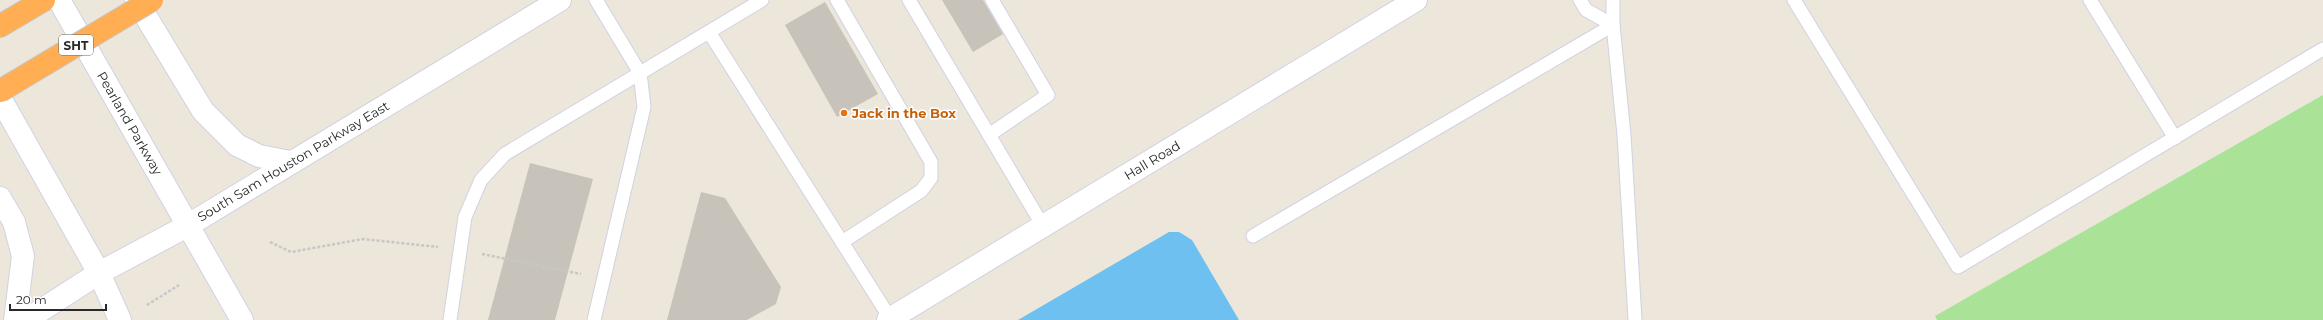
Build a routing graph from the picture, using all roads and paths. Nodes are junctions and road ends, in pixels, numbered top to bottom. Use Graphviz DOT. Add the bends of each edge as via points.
graph roads {
  1 [pos="44,0"];
  2 [pos="59,0"];
  3 [pos="136,0"];
  4 [pos="152,0"];
  5 [pos="560,0"];
  6 [pos="596,0"];
  7 [pos="762,0"];
  8 [pos="837,0"];
  9 [pos="909,0"];
  10 [pos="992,0"];
  11 [pos="1416,0"];
  12 [pos="1580,0"];
  13 [pos="1613,0"];
  14 [pos="1794,0"];
  15 [pos="2090,0"];
  16 [pos="1613,25"];
  17 [pos="0,26"];
  18 [pos="709,32"];
  19 [pos="2323,49"];
  20 [pos="640,73"];
  21 [pos="0,91"];
  22 [pos="0,98"];
  23 [pos="989,135"];
  24 [pos="2175,138"];
  25 [pos="290,162"];
  26 [pos="0,198"];
  27 [pos="187,226"];
  28 [pos="1043,226"];
  29 [pos="1253,236"];
  30 [pos="842,242"];
  31 [pos="99,274"];
  32 [pos="179,285"];
  33 [pos="147,305"];
  34 [pos="889,319"];
  35 [pos="15,320"];
  36 [pos="26,320"];
  37 [pos="120,320"];
  38 [pos="242,320"];
  39 [pos="450,320"];
  40 [pos="594,320"];
  41 [pos="1636,320"];
  1 -- 17 [label="highway"];
  2 -- 27 [label="main road, Pearland Parkway"];
  3 -- 25 [label="main road" via="203,110 237,145 259,156"];
  4 -- 21 [label="highway, SHT, bridge"];
  5 -- 25 [label="main road, South Sam Houston Parkway East"];
  6 -- 20 [label="lane"];
  7 -- 18 [label="lane"];
  8 -- 30 [label="lane" via="931,162 931,178 921,191"];
  9 -- 23 [label="lane"];
  10 -- 23 [label="lane" via="1048,95"];
  11 -- 28 [label="main road, Hall Road"];
  12 -- 16 [label="lane" via="1586,10"];
  13 -- 16 [label="lane"];
  14 -- 24 [label="lane" via="1958,267"];
  15 -- 24 [label="lane"];
  16 -- 29 [label="lane"];
  16 -- 41 [label="lane" via="1624,135"];
  18 -- 20 [label="lane"];
  18 -- 30 [label="lane"];
  19 -- 24 [label="lane"];
  20 -- 39 [label="lane" via="505,154 481,180 465,217"];
  20 -- 40 [label="lane" via="644,106"];
  22 -- 31 [label="main road"];
  23 -- 28 [label="lane"];
  25 -- 27 [label="main road, South Sam Houston Parkway East"];
  26 -- 35 [label="main road" via="14,222 23,256"];
  27 -- 31 [label="main road, South Sam Houston Parkway East"];
  27 -- 38 [label="main road, Pearland Parkway"];
  28 -- 34 [label="main road, Hall Road"];
  30 -- 34 [label="lane"];
  31 -- 36 [label="main road, South Sam Houston Parkway East"];
  31 -- 37 [label="main road"];
  32 -- 33 [label="path"];
}
